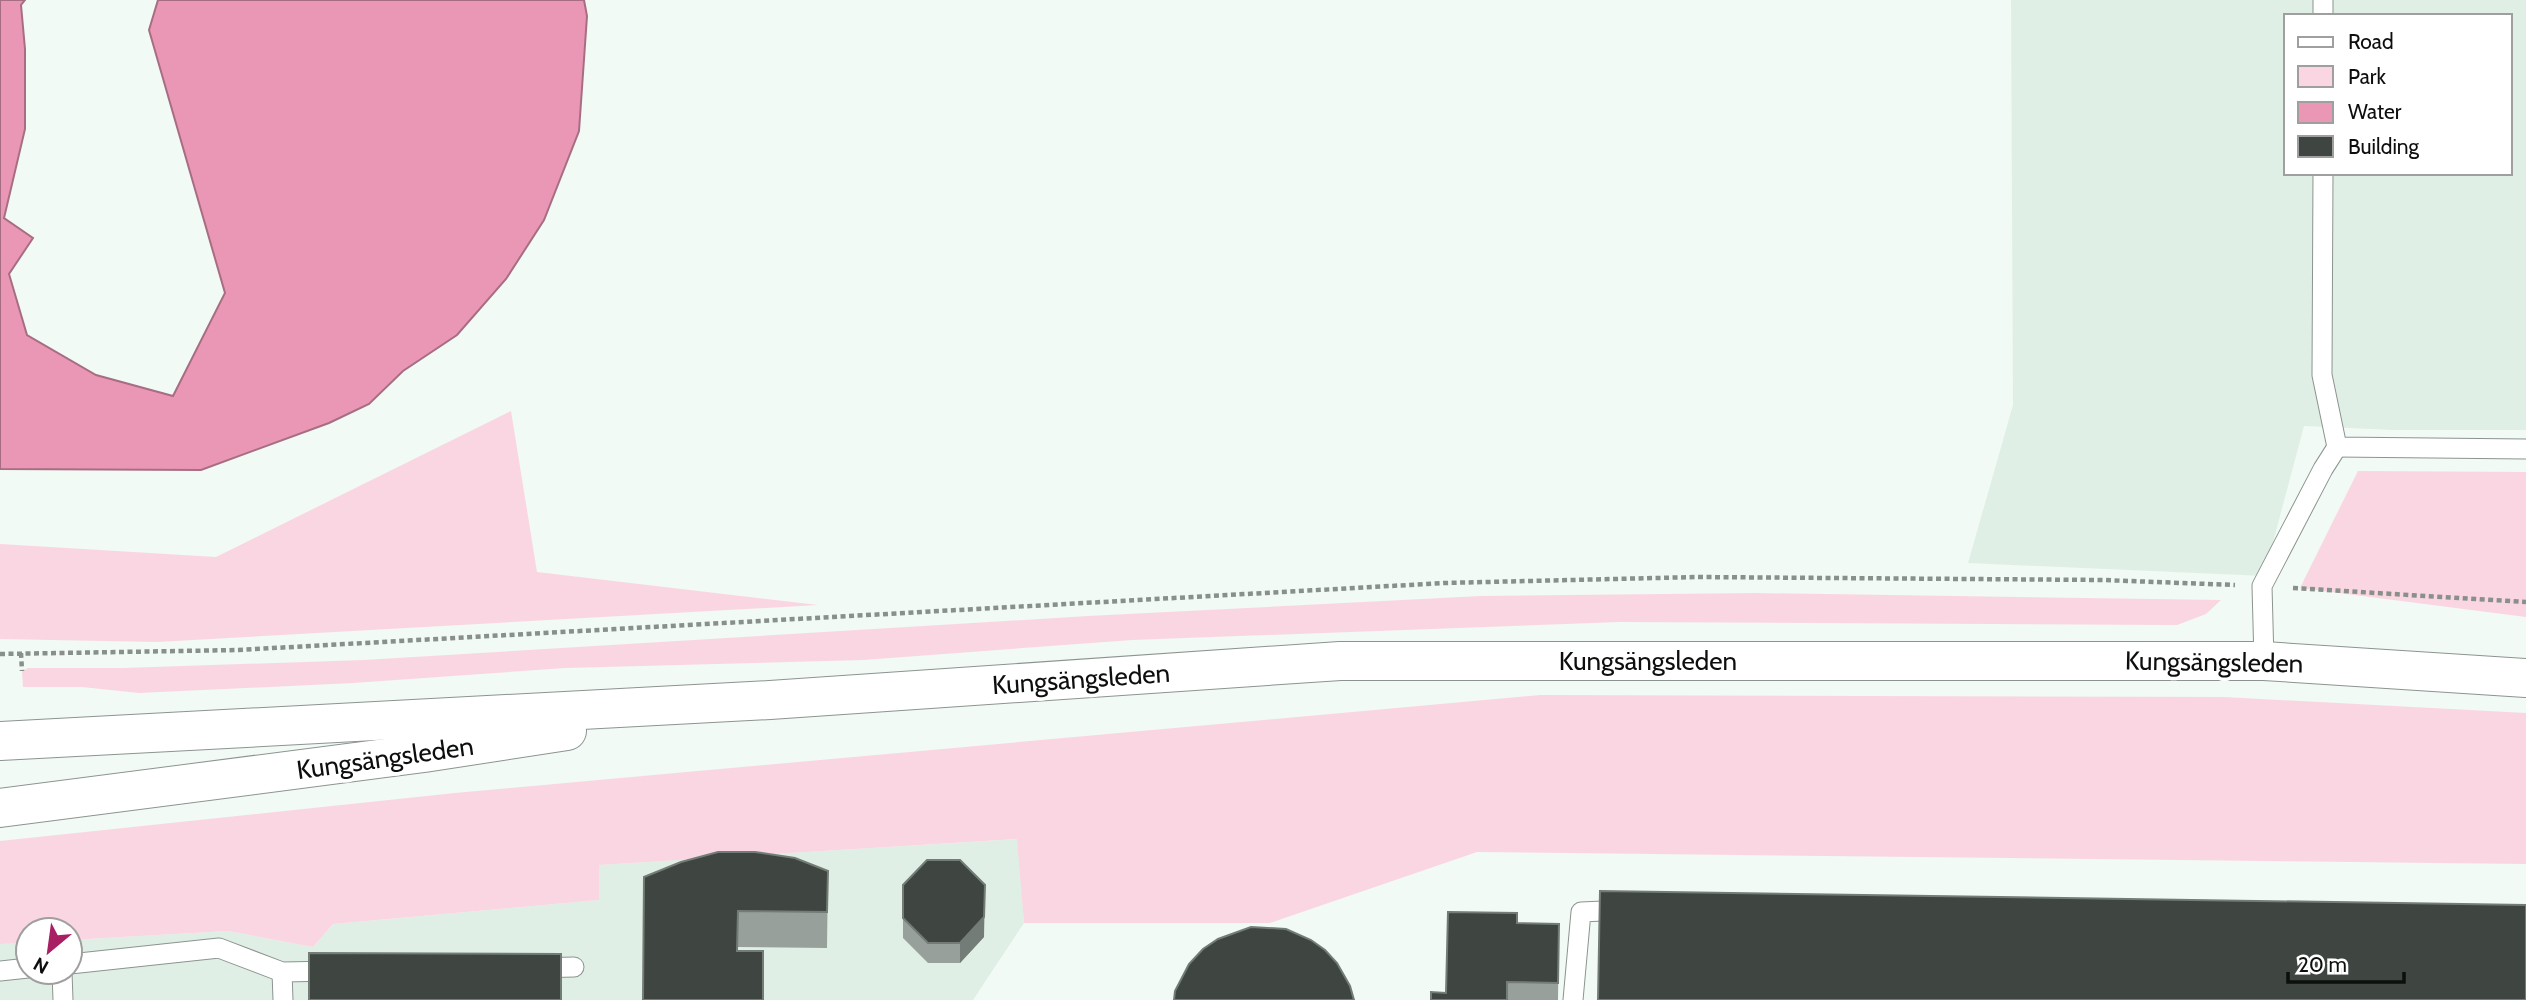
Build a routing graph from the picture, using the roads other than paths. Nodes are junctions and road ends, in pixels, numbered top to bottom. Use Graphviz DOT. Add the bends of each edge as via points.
graph roads {
  1 [pos="2323,175"];
  2 [pos="2337,447"];
  3 [pos="2526,449"];
  4 [pos="2264,661"];
  5 [pos="2526,678"];
  6 [pos="770,700"];
  7 [pos="0,741"];
  8 [pos="0,808"];
  9 [pos="1644,909"];
  10 [pos="84,962"];
  11 [pos="574,967"];
  12 [pos="518,968"];
  13 [pos="351,971"];
  14 [pos="282,972"];
  15 [pos="283,1000"];
  16 [pos="1573,1000"];
  1 -- 2 [label="lane" via="2322,375"];
  2 -- 3 [label="lane"];
  2 -- 4 [label="lane" via="2262,586"];
  4 -- 5 [label="main road, Kungsängsleden"];
  4 -- 6 [label="main road, Kungsängsleden" via="1340,661"];
  6 -- 7 [label="main road, Kungsängsleden"];
  6 -- 8 [label="main road, Kungsängsleden" via="463,748"];
  9 -- 16 [label="lane" via="1581,912"];
  10 -- 14 [label="lane" via="219,948"];
  11 -- 12 [label="lane"];
  13 -- 14 [label="lane"];
  14 -- 15 [label="lane"];
}
